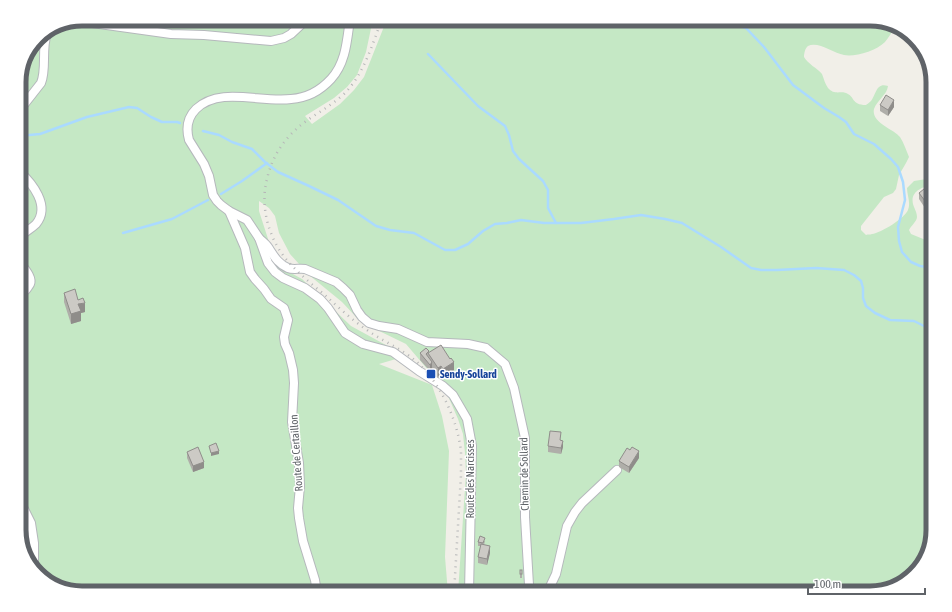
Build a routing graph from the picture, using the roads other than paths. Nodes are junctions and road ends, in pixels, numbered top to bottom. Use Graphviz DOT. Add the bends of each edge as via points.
graph roads {
  1 [pos="114,26"];
  2 [pos="300,26"];
  3 [pos="349,26"];
  4 [pos="45,40"];
  5 [pos="26,102"];
  6 [pos="26,178"];
  7 [pos="229,211"];
  8 [pos="26,232"];
  9 [pos="258,238"];
  10 [pos="26,271"];
  11 [pos="26,290"];
  12 [pos="616,470"];
  13 [pos="26,512"];
  14 [pos="34,558"];
  15 [pos="316,586"];
  16 [pos="469,586"];
  17 [pos="529,586"];
  18 [pos="550,586"];
  1 -- 2 [label="street" via="171,34 204,34 271,41 284,38"];
  3 -- 7 [label="street, Route des Narcisses" via="338,70 323,87 313,93 280,100 219,97 201,105 193,112 187,130 189,140 204,164 213,195"];
  4 -- 5 [label="street" via="43,78"];
  6 -- 8 [label="street" via="35,188 41,214 35,225"];
  7 -- 9 [label="street, Route des Narcisses" via="246,220"];
  7 -- 15 [label="street, Route de Certaillon" via="245,248 250,272 271,299 284,308 288,320 284,337 293,370 292,422 299,463 299,518"];
  9 -- 16 [label="street, Route des Narcisses" via="268,263 275,272 320,299 345,333 362,344 393,352 453,395 467,419 472,446"];
  9 -- 17 [label="street, Chemin de Sollard" via="268,246 281,264 290,269 305,269 336,282 350,295 359,313 369,323 398,329 427,342 468,344 486,348 505,364 514,388 525,438 525,516"];
  10 -- 11 [label="street" via="30,280"];
  12 -- 18 [label="street" via="582,503 566,526 556,574"];
  13 -- 14 [label="street" via="32,527"];
}
